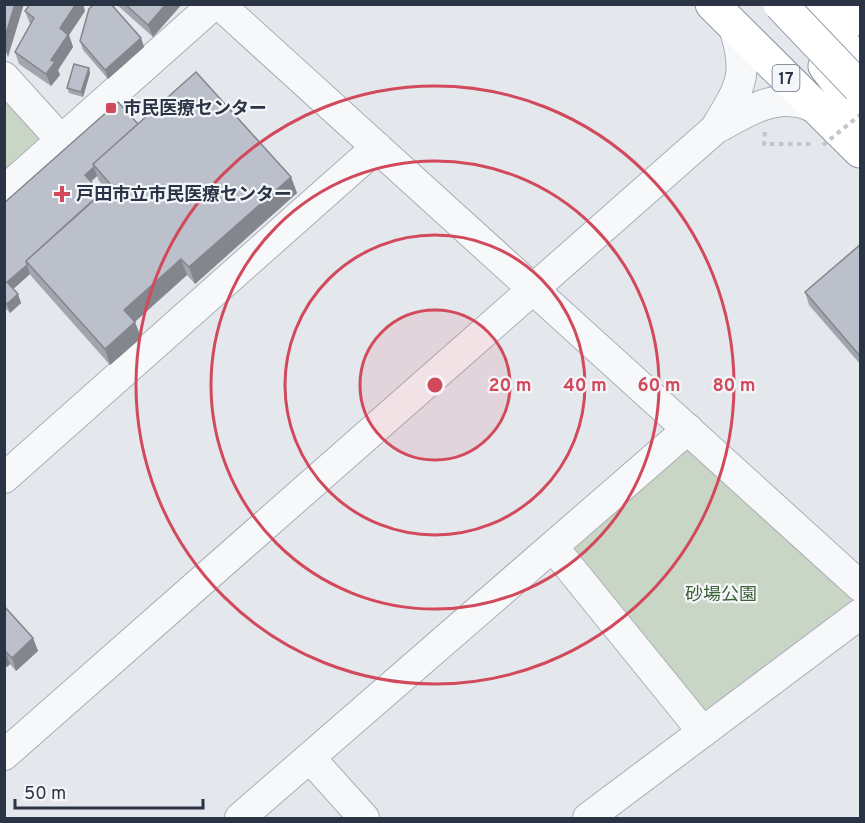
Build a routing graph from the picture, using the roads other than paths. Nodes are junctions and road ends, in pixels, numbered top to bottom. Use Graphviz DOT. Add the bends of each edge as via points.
graph roads {
  1 [pos="214,4"];
  2 [pos="219,4"];
  3 [pos="780,4"];
  4 [pos="785,4"];
  5 [pos="790,4"];
  6 [pos="809,4"];
  7 [pos="817,4"];
  8 [pos="847,4"];
  9 [pos="858,4"];
  10 [pos="861,8"];
  11 [pos="722,14"];
  12 [pos="861,19"];
  13 [pos="861,54"];
  14 [pos="4,77"];
  15 [pos="860,93"];
  16 [pos="816,108"];
  17 [pos="715,129"];
  18 [pos="61,140"];
  19 [pos="376,147"];
  20 [pos="861,151"];
  21 [pos="4,191"];
  22 [pos="534,289"];
  23 [pos="688,429"];
  24 [pos="8,467"];
  25 [pos="553,547"];
  26 [pos="861,586"];
  27 [pos="861,614"];
  28 [pos="703,732"];
  29 [pos="4,755"];
  30 [pos="310,758"];
  31 [pos="240,819"];
  32 [pos="364,819"];
  33 [pos="588,819"];
  1 -- 18 [label="street"];
  2 -- 19 [label="street"];
  3 -- 15 [label="highway, bridge"];
  4 -- 15 [label="highway, 17" via="816,55"];
  5 -- 15 [label="highway, bridge"];
  6 -- 15 [label="highway"];
  7 -- 13 [label="highway"];
  8 -- 12 [label="highway"];
  9 -- 10 [label="highway"];
  11 -- 16 [label="highway, 17"];
  11 -- 17 [label="street" via="739,44 742,72 738,91"];
  14 -- 18 [label="street"];
  16 -- 17 [label="street" via="796,102 770,103"];
  16 -- 20 [label="highway, 17"];
  17 -- 22 [label="street"];
  18 -- 21 [label="street"];
  19 -- 22 [label="street"];
  19 -- 24 [label="street"];
  22 -- 23 [label="street"];
  22 -- 29 [label="street"];
  23 -- 25 [label="street"];
  23 -- 26 [label="street"];
  25 -- 28 [label="street"];
  25 -- 30 [label="street"];
  27 -- 28 [label="street"];
  28 -- 33 [label="street"];
  30 -- 31 [label="street"];
  30 -- 32 [label="street"];
}
